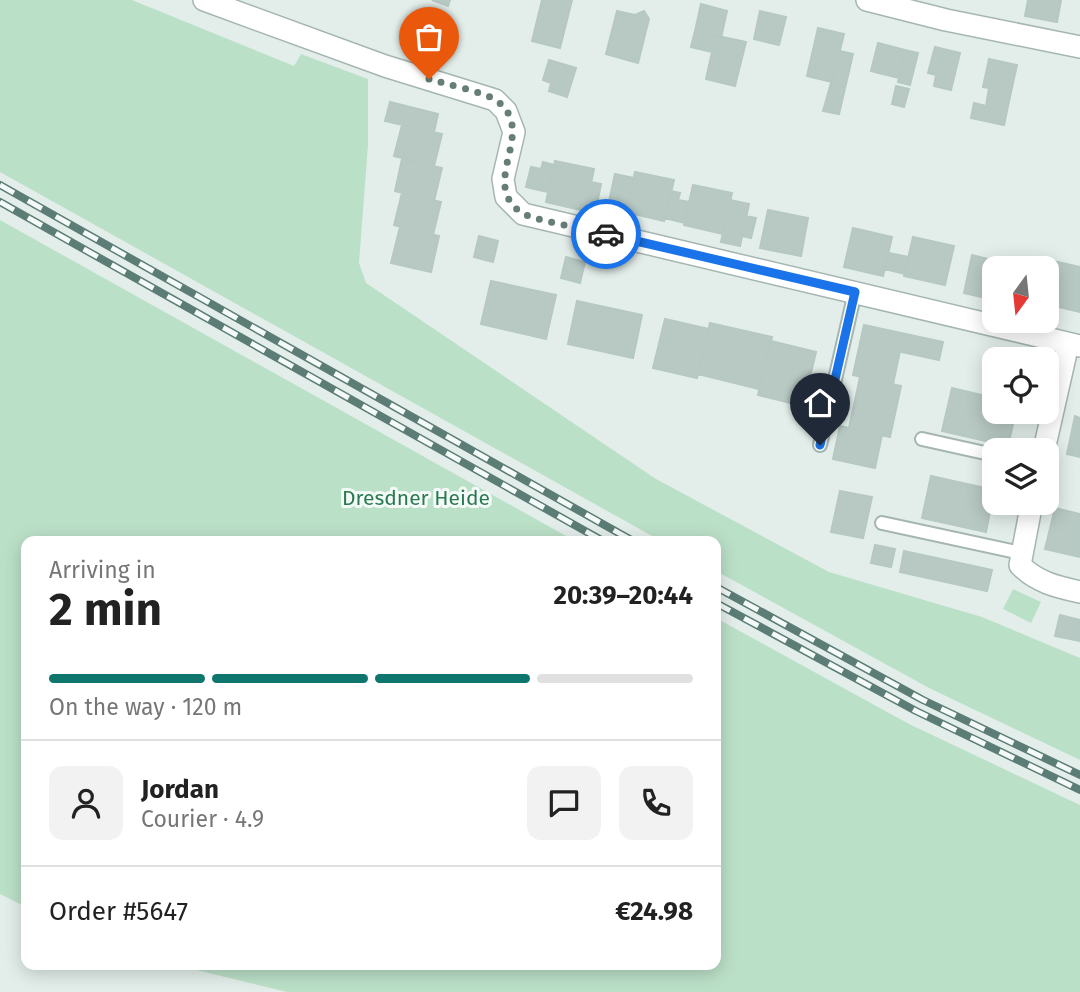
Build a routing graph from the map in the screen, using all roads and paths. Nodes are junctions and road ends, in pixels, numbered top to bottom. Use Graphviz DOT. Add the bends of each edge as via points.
graph roads {
  1 [pos="204,0"];
  2 [pos="867,0"];
  3 [pos="1080,47"];
  4 [pos="855,292"];
  5 [pos="1074,345"];
  6 [pos="1047,438"];
  7 [pos="922,439"];
  8 [pos="820,445"];
  9 [pos="982,452"];
  10 [pos="1029,515"];
  11 [pos="882,523"];
  12 [pos="1020,559"];
  13 [pos="1080,592"];
  1 -- 4 [label="street" via="385,66 495,100 506,111 514,132 503,179 506,197 523,214"];
  2 -- 3 [label="street"];
  4 -- 5 [label="street"];
  4 -- 8 [label="lane"];
  5 -- 6 [label="street"];
  7 -- 9 [label="lane"];
  10 -- 12 [label="street"];
  11 -- 12 [label="lane"];
  12 -- 13 [label="street" via="1029,575"];
}
